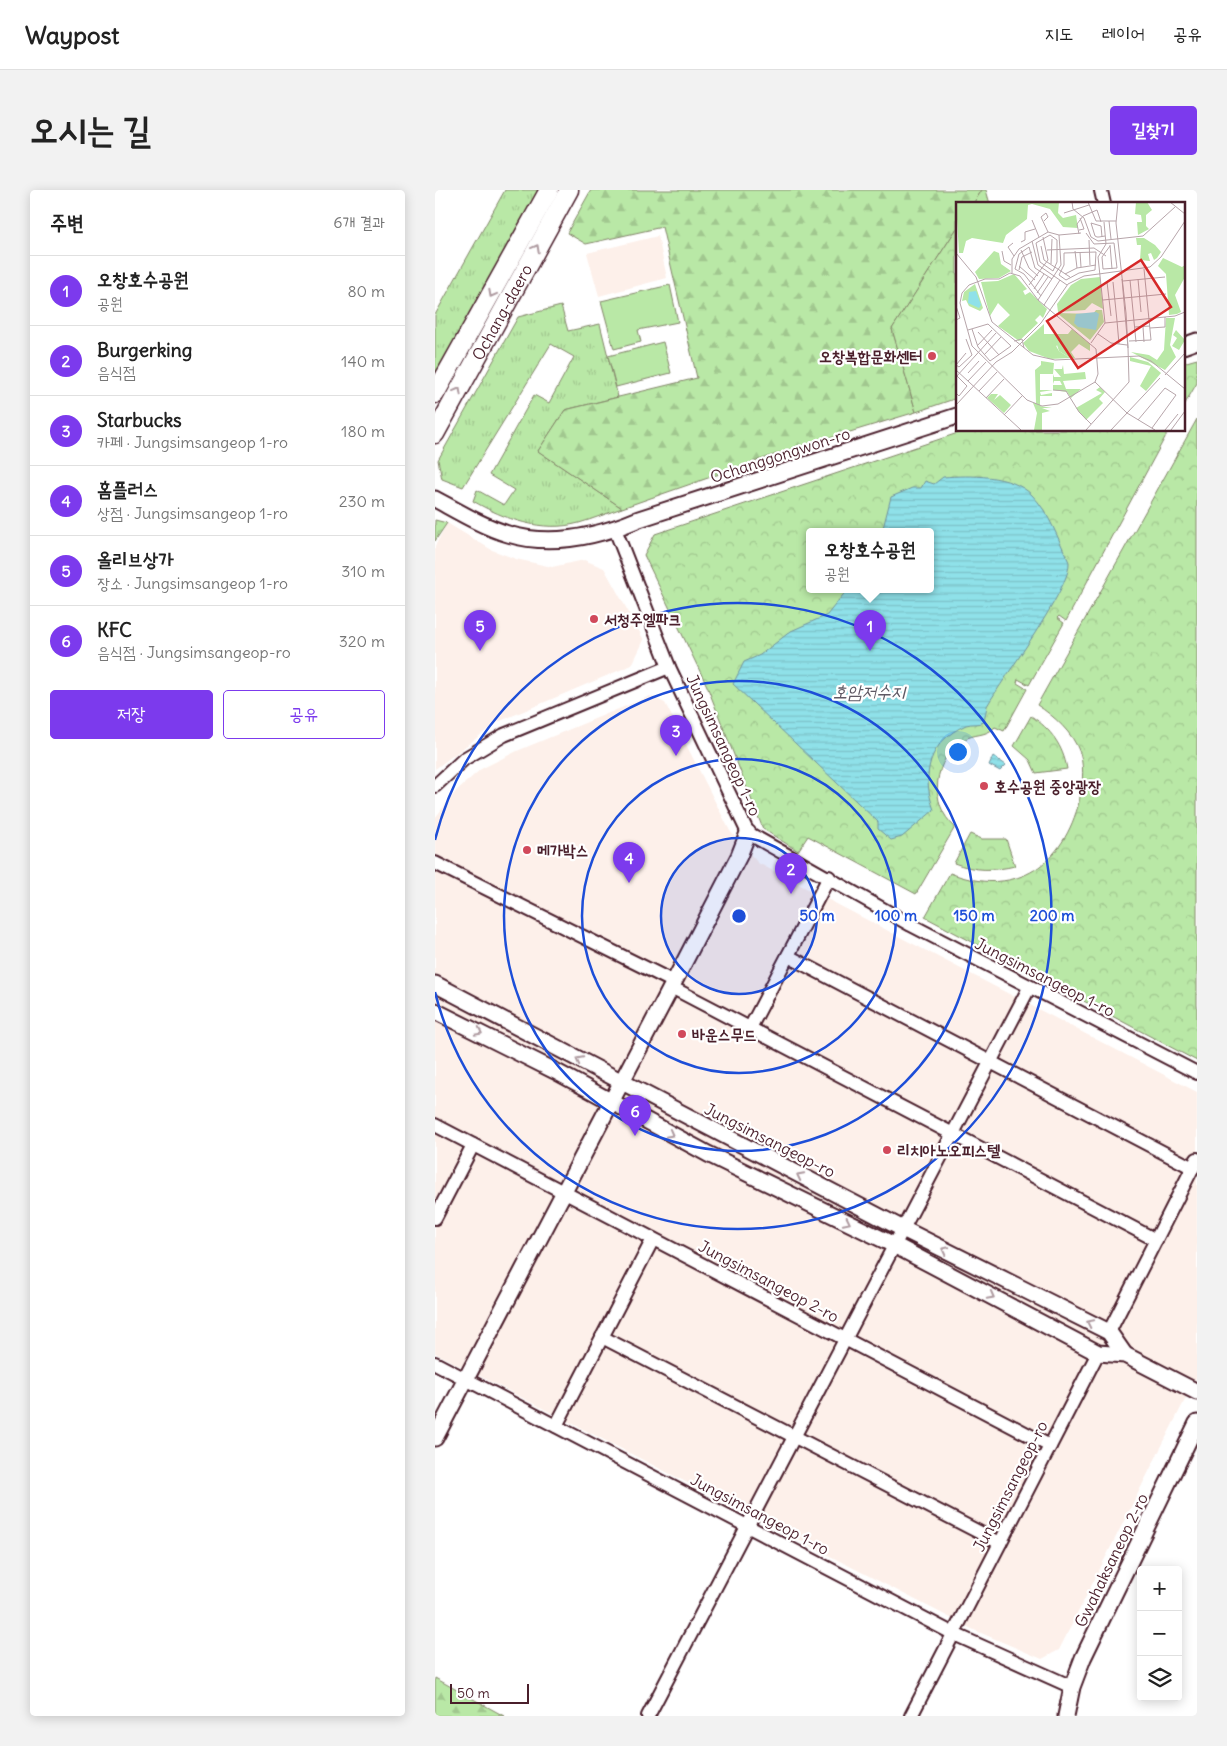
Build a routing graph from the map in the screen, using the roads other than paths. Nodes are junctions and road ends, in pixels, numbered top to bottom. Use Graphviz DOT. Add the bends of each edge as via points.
graph roads {
  1 [pos="549,190"];
  2 [pos="569,190"];
  3 [pos="1197,341"];
  4 [pos="1185,345"];
  5 [pos="435,394"];
  6 [pos="956,416"];
  7 [pos="435,434"];
  8 [pos="435,499"];
  9 [pos="615,529"];
  10 [pos="669,668"];
  11 [pos="435,786"];
  12 [pos="748,832"];
  13 [pos="435,863"];
  14 [pos="829,878"];
  15 [pos="788,956"];
  16 [pos="435,984"];
  17 [pos="672,985"];
  18 [pos="1029,988"];
  19 [pos="435,1010"];
  20 [pos="750,1028"];
  21 [pos="990,1062"];
  22 [pos="1197,1073"];
  23 [pos="622,1083"];
  24 [pos="612,1102"];
  25 [pos="435,1125"];
  26 [pos="952,1134"];
  27 [pos="473,1145"];
  28 [pos="1195,1164"];
  29 [pos="564,1192"];
  30 [pos="435,1218"];
  31 [pos="903,1229"];
  32 [pos="653,1239"];
  33 [pos="1156,1240"];
  34 [pos="894,1245"];
  35 [pos="1109,1332"];
  36 [pos="602,1337"];
  37 [pos="845,1339"];
  38 [pos="1098,1353"];
  39 [pos="1125,1354"];
  40 [pos="435,1363"];
  41 [pos="465,1378"];
  42 [pos="1197,1392"];
  43 [pos="1197,1423"];
  44 [pos="556,1426"];
  45 [pos="794,1436"];
  46 [pos="435,1438"];
  47 [pos="1050,1446"];
  48 [pos="748,1526"];
  49 [pos="1000,1543"];
  50 [pos="954,1634"];
  51 [pos="1072,1687"];
  52 [pos="647,1716"];
  53 [pos="911,1716"];
  54 [pos="1066,1716"];
  1 -- 5 [label="main road, Ochang-daero, one-way"];
  7 -- 2 [label="main road, Ochang-daero, one-way"];
  3 -- 4 [label="street"];
  6 -- 9 [label="street, Ochanggongwon-ro"];
  8 -- 9 [label="street, Ochanggongwon-ro" via="492,528 527,538 567,538"];
  9 -- 10 [label="street"];
  10 -- 11 [label="street, Jungsimsangeop 1-ro" via="504,736 464,759"];
  10 -- 12 [label="street, Jungsimsangeop 1-ro"];
  12 -- 14 [label="street, Jungsimsangeop 1-ro"];
  12 -- 17 [label="street" via="739,856"];
  13 -- 17 [label="street"];
  14 -- 15 [label="street"];
  14 -- 18 [label="street, Jungsimsangeop 1-ro"];
  15 -- 20 [label="street"];
  15 -- 21 [label="street"];
  23 -- 16 [label="street, Jungsimsangeop-ro, one-way"];
  17 -- 20 [label="street"];
  17 -- 23 [label="street"];
  18 -- 21 [label="street"];
  18 -- 22 [label="street, Jungsimsangeop 1-ro"];
  19 -- 24 [label="street, Jungsimsangeop-ro, one-way"];
  20 -- 26 [label="street"];
  21 -- 26 [label="street"];
  21 -- 28 [label="street"];
  23 -- 24 [label="street"];
  31 -- 23 [label="street, Jungsimsangeop-ro, one-way"];
  24 -- 29 [label="street"];
  24 -- 34 [label="street, Jungsimsangeop-ro, one-way" via="708,1154"];
  25 -- 27 [label="street, Jungsimsangeop 2-ro"];
  26 -- 31 [label="street"];
  26 -- 33 [label="street"];
  27 -- 29 [label="street, Jungsimsangeop 2-ro"];
  27 -- 30 [label="street"];
  28 -- 33 [label="street"];
  29 -- 32 [label="street, Jungsimsangeop 2-ro"];
  29 -- 41 [label="street"];
  31 -- 34 [label="street"];
  35 -- 31 [label="street, Jungsimsangeop-ro, one-way"];
  32 -- 36 [label="street"];
  32 -- 37 [label="street, Jungsimsangeop 2-ro"];
  33 -- 35 [label="street"];
  34 -- 37 [label="street"];
  34 -- 38 [label="street, Jungsimsangeop-ro, one-way"];
  35 -- 39 [label="street, Jungsimsangeop-ro"];
  36 -- 44 [label="street"];
  36 -- 45 [label="street"];
  37 -- 45 [label="street"];
  37 -- 47 [label="street, Jungsimsangeop 2-ro"];
  38 -- 39 [label="street, Jungsimsangeop-ro"];
  38 -- 47 [label="street, Jungsimsangeop-ro"];
  39 -- 42 [label="street, Jungsimsangeop-ro"];
  40 -- 41 [label="street, Jungsimsangeop 1-ro"];
  41 -- 44 [label="street, Jungsimsangeop 1-ro"];
  41 -- 46 [label="street"];
  43 -- 51 [label="street, Gwahaksaneop 2-ro" via="1106,1609"];
  44 -- 48 [label="street, Jungsimsangeop 1-ro"];
  45 -- 48 [label="street"];
  45 -- 49 [label="street"];
  47 -- 49 [label="street, Jungsimsangeop-ro"];
  48 -- 50 [label="street, Jungsimsangeop 1-ro"];
  48 -- 52 [label="street"];
  49 -- 50 [label="street, Jungsimsangeop-ro"];
  50 -- 51 [label="street, Jungsimsangeop 1-ro"];
  50 -- 53 [label="street, Jungsimsangeop-ro"];
  51 -- 54 [label="street, Gwahaksaneop 2-ro"];
}
